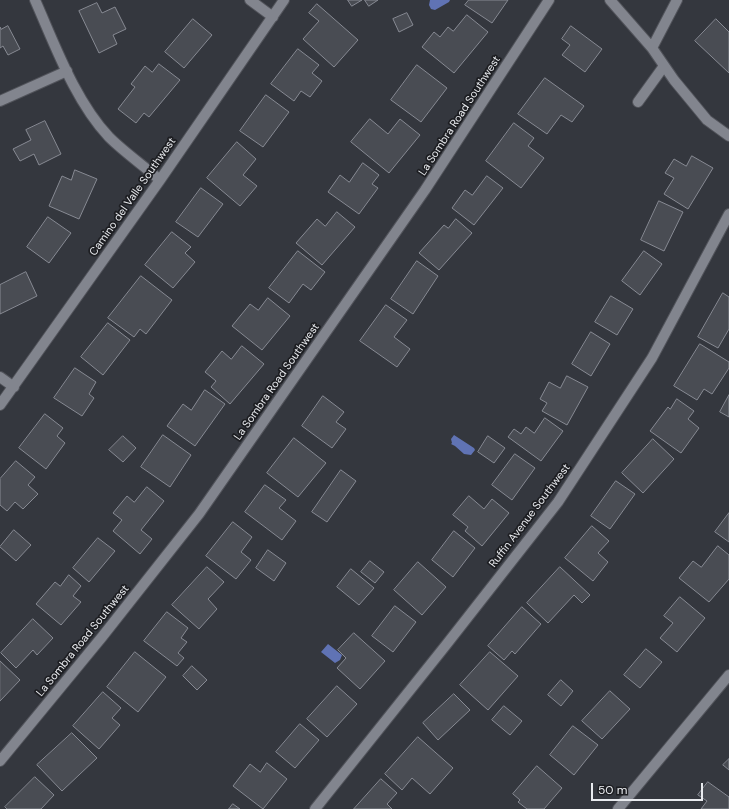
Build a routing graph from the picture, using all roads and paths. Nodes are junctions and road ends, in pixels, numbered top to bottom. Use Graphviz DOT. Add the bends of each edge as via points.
graph roads {
  1 [pos="35,0"];
  2 [pos="250,0"];
  3 [pos="284,0"];
  4 [pos="549,0"];
  5 [pos="610,0"];
  6 [pos="677,0"];
  7 [pos="273,17"];
  8 [pos="652,48"];
  9 [pos="664,66"];
  10 [pos="67,71"];
  11 [pos="0,100"];
  12 [pos="638,102"];
  13 [pos="729,136"];
  14 [pos="160,180"];
  15 [pos="729,214"];
  16 [pos="0,377"];
  17 [pos="14,387"];
  18 [pos="0,406"];
  19 [pos="729,675"];
  20 [pos="0,761"];
  21 [pos="315,809"];
  22 [pos="618,809"];
  1 -- 10 [label="street"];
  2 -- 7 [label="street"];
  3 -- 7 [label="street, Camino del Valle Southwest"];
  4 -- 20 [label="street, La Sombra Road Southwest" via="425,190 199,514"];
  5 -- 8 [label="street"];
  6 -- 8 [label="street"];
  7 -- 14 [label="street, Camino del Valle Southwest"];
  8 -- 9 [label="street"];
  9 -- 12 [label="street"];
  9 -- 13 [label="street" via="707,120"];
  10 -- 11 [label="street"];
  10 -- 14 [label="street" via="92,116 110,137"];
  14 -- 17 [label="street, Camino del Valle Southwest"];
  15 -- 21 [label="street, Ruffin Avenue Southwest" via="652,358 558,502"];
  16 -- 17 [label="street"];
  17 -- 18 [label="street, Camino del Valle Southwest"];
  19 -- 22 [label="street"];
}
